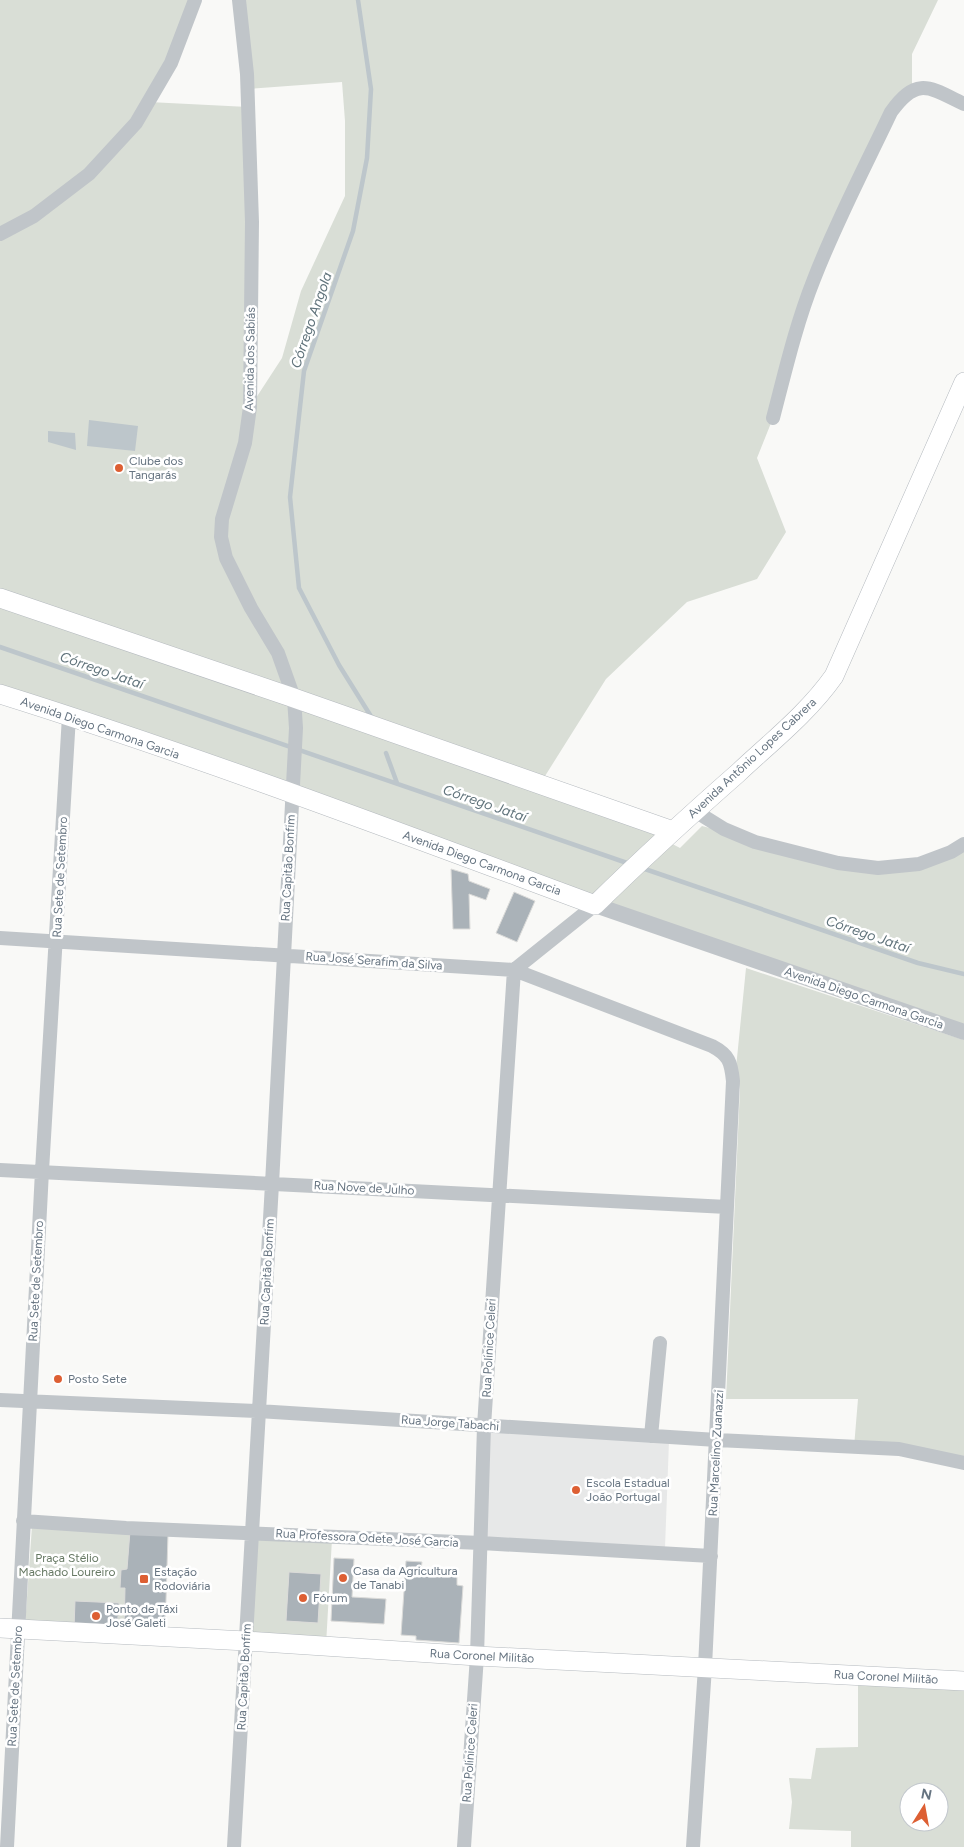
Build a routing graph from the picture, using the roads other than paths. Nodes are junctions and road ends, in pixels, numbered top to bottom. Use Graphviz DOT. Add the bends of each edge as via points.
graph roads {
  1 [pos="195,0"];
  2 [pos="239,0"];
  3 [pos="964,104"];
  4 [pos="0,234"];
  5 [pos="964,382"];
  6 [pos="773,418"];
  7 [pos="0,598"];
  8 [pos="0,694"];
  9 [pos="294,698"];
  10 [pos="69,716"];
  11 [pos="293,793"];
  12 [pos="695,811"];
  13 [pos="667,836"];
  14 [pos="964,844"];
  15 [pos="599,901"];
  16 [pos="0,938"];
  17 [pos="56,941"];
  18 [pos="283,956"];
  19 [pos="514,970"];
  20 [pos="964,1032"];
  21 [pos="729,1059"];
  22 [pos="0,1170"];
  23 [pos="42,1171"];
  24 [pos="272,1184"];
  25 [pos="498,1194"];
  26 [pos="727,1207"];
  27 [pos="660,1343"];
  28 [pos="0,1400"];
  29 [pos="30,1401"];
  30 [pos="258,1411"];
  31 [pos="484,1426"];
  32 [pos="651,1436"];
  33 [pos="717,1440"];
  34 [pos="964,1463"];
  35 [pos="23,1521"];
  36 [pos="251,1533"];
  37 [pos="481,1543"];
  38 [pos="711,1556"];
  39 [pos="9,1629"];
  40 [pos="246,1641"];
  41 [pos="477,1656"];
  42 [pos="705,1667"];
  43 [pos="964,1681"];
  44 [pos="7,1847"];
  45 [pos="234,1847"];
  46 [pos="464,1847"];
  47 [pos="693,1847"];
  1 -- 4 [label="street" via="171,63 136,123 90,174 34,216"];
  2 -- 9 [label="street, Avenida dos Sabiás" via="247,74 252,222 250,408 245,443 222,519 221,537 226,558 278,653"];
  3 -- 6 [label="street" via="937,91 912,89 891,112 813,280"];
  5 -- 12 [label="main road, Avenida Antônio Lopes Cabrera" via="834,676 801,716"];
  7 -- 9 [label="main road"];
  8 -- 10 [label="main road, Avenida Diego Carmona Garcia"];
  9 -- 11 [label="street, Rua Capitão Bonfim"];
  9 -- 13 [label="main road"];
  10 -- 11 [label="main road, Avenida Diego Carmona Garcia"];
  10 -- 17 [label="street, Rua Sete de Setembro"];
  11 -- 15 [label="main road, Avenida Diego Carmona Garcia"];
  11 -- 18 [label="street, Rua Capitão Bonfim"];
  12 -- 13 [label="main road, Avenida Antônio Lopes Cabrera"];
  12 -- 14 [label="street" via="724,829 755,842 838,863 878,868 919,864"];
  13 -- 15 [label="main road, Avenida Antônio Lopes Cabrera"];
  15 -- 19 [label="street, Avenida Antônio Lopes Cabrera"];
  15 -- 20 [label="street, Avenida Diego Carmona Garcia"];
  16 -- 17 [label="street, Rua José Serafim da Silva"];
  17 -- 18 [label="street, Rua José Serafim da Silva"];
  17 -- 23 [label="street, Rua Sete de Setembro"];
  18 -- 19 [label="street, Rua José Serafim da Silva"];
  18 -- 24 [label="street, Rua Capitão Bonfim"];
  19 -- 21 [label="street, Rua José Serafim da Silva" via="712,1046"];
  19 -- 25 [label="street, Rua Polinice Celeri"];
  21 -- 26 [label="street, Rua Marcelino Zuanazzi" via="733,1081"];
  22 -- 23 [label="street, Rua Nove de Julho"];
  23 -- 24 [label="street, Rua Nove de Julho"];
  23 -- 29 [label="street, Rua Sete de Setembro"];
  24 -- 25 [label="street, Rua Nove de Julho"];
  24 -- 30 [label="street, Rua Capitão Bonfim"];
  25 -- 26 [label="street, Rua Nove de Julho"];
  25 -- 31 [label="street, Rua Polinice Celeri"];
  26 -- 33 [label="street, Rua Marcelino Zuanazzi"];
  27 -- 32 [label="street"];
  28 -- 29 [label="street, Rua Jorge Tabachi"];
  29 -- 30 [label="street, Rua Jorge Tabachi"];
  29 -- 35 [label="street, Rua Sete de Setembro"];
  30 -- 31 [label="street, Rua Jorge Tabachi"];
  30 -- 36 [label="street, Rua Capitão Bonfim"];
  31 -- 32 [label="street, Rua Jorge Tabachi"];
  31 -- 37 [label="street, Rua Polinice Celeri"];
  32 -- 33 [label="street, Rua Jorge Tabachi"];
  33 -- 34 [label="street, Rua Jorge Tabachi" via="899,1449"];
  33 -- 38 [label="street, Rua Marcelino Zuanazzi"];
  35 -- 36 [label="street, Rua Professora Odete José Garcia"];
  35 -- 39 [label="street, Rua Sete de Setembro"];
  36 -- 37 [label="street, Rua Professora Odete José Garcia"];
  36 -- 40 [label="street, Rua Capitão Bonfim"];
  37 -- 38 [label="street, Rua Professora Odete José Garcia"];
  37 -- 41 [label="street, Rua Polinice Celeri"];
  38 -- 42 [label="street, Rua Marcelino Zuanazzi"];
  39 -- 40 [label="main road, Rua Coronel Militão"];
  39 -- 44 [label="street, Rua Sete de Setembro"];
  40 -- 41 [label="main road, Rua Coronel Militão"];
  40 -- 45 [label="street, Rua Capitão Bonfim"];
  41 -- 42 [label="main road, Rua Coronel Militão"];
  41 -- 46 [label="street, Rua Polinice Celeri"];
  42 -- 43 [label="main road, Rua Coronel Militão"];
  42 -- 47 [label="street, Rua Marcelino Zuanazzi"];
}
